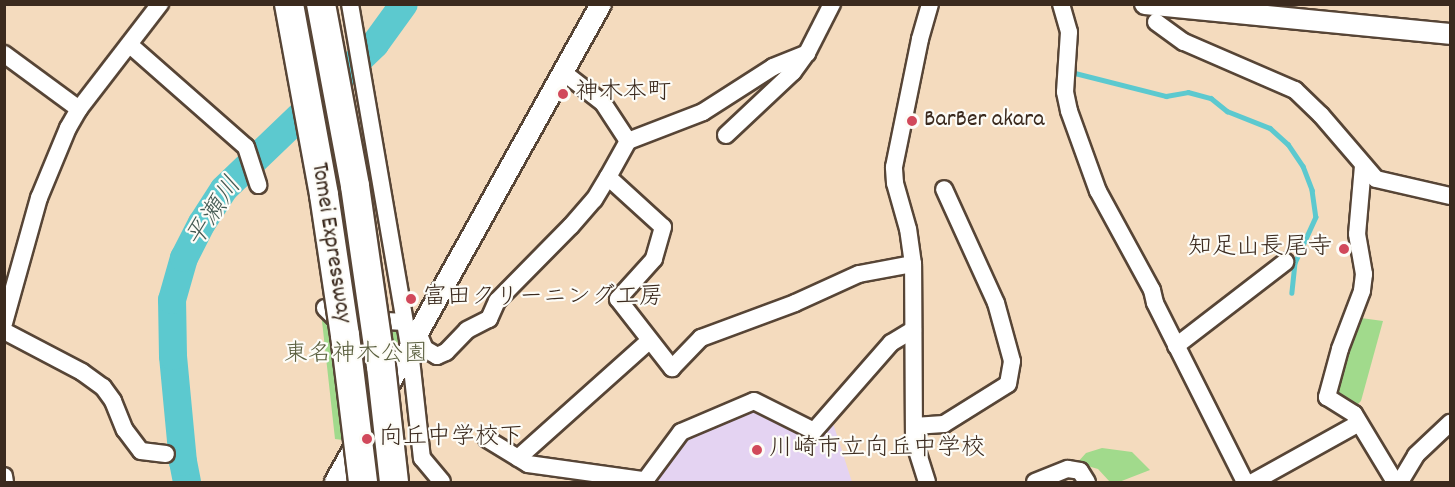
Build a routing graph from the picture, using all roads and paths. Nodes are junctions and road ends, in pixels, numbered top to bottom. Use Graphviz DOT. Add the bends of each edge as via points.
graph roads {
  1 [pos="160,4"];
  2 [pos="289,4"];
  3 [pos="321,4"];
  4 [pos="350,4"];
  5 [pos="601,4"];
  6 [pos="832,4"];
  7 [pos="930,4"];
  8 [pos="1061,4"];
  9 [pos="1145,4"];
  10 [pos="1156,22"];
  11 [pos="1450,34"];
  12 [pos="130,45"];
  13 [pos="807,53"];
  14 [pos="4,54"];
  15 [pos="563,72"];
  16 [pos="79,109"];
  17 [pos="726,135"];
  18 [pos="628,141"];
  19 [pos="1363,166"];
  20 [pos="608,177"];
  21 [pos="257,182"];
  22 [pos="944,189"];
  23 [pos="1450,196"];
  24 [pos="1285,262"];
  25 [pos="913,264"];
  26 [pos="325,308"];
  27 [pos="404,322"];
  28 [pos="4,323"];
  29 [pos="913,330"];
  30 [pos="4,331"];
  31 [pos="649,341"];
  32 [pos="415,343"];
  33 [pos="1176,346"];
  34 [pos="1359,423"];
  35 [pos="1450,423"];
  36 [pos="914,426"];
  37 [pos="487,439"];
  38 [pos="166,454"];
  39 [pos="519,458"];
  40 [pos="4,476"];
  41 [pos="644,481"];
  42 [pos="5,483"];
  43 [pos="335,483"];
  44 [pos="363,483"];
  45 [pos="394,483"];
  46 [pos="442,483"];
  47 [pos="927,483"];
  48 [pos="1035,483"];
  49 [pos="1087,483"];
  50 [pos="1245,483"];
  51 [pos="1253,483"];
  52 [pos="1397,483"];
  1 -- 12 [label="street"];
  2 -- 44 [label="highway, Tomei Expressway, bridge" via="327,218"];
  3 -- 45 [label="highway, Tomei Expressway, bridge" via="355,186"];
  4 -- 27 [label="street"];
  5 -- 15 [label="street"];
  6 -- 13 [label="street"];
  7 -- 25 [label="street" via="894,167"];
  8 -- 33 [label="street" via="1069,32 1065,92 1076,132 1098,191 1152,290"];
  9 -- 11 [label="street"];
  10 -- 19 [label="street" via="1184,42 1295,90"];
  12 -- 16 [label="street"];
  12 -- 21 [label="street" via="246,147"];
  13 -- 17 [label="street" via="794,72"];
  13 -- 18 [label="street" via="773,67 703,112"];
  14 -- 16 [label="street"];
  15 -- 18 [label="street" via="603,104"];
  15 -- 32 [label="street"];
  16 -- 28 [label="street" via="50,166"];
  18 -- 20 [label="street"];
  19 -- 23 [label="street" via="1376,179"];
  19 -- 34 [label="street" via="1357,234 1364,274 1362,291 1327,397 1354,414"];
  20 -- 31 [label="street" via="663,227 654,259 618,299"];
  20 -- 32 [label="street" via="571,226 497,301 489,318 467,330 437,356"];
  22 -- 36 [label="street" via="996,303 1012,361 1008,384 944,424"];
  24 -- 33 [label="street"];
  25 -- 29 [label="street"];
  25 -- 31 [label="street" via="859,274 701,338 672,368"];
  26 -- 27 [label="street" via="336,318"];
  27 -- 32 [label="street"];
  29 -- 36 [label="street"];
  29 -- 41 [label="street" via="891,343 814,431 754,401 681,432"];
  30 -- 38 [label="street" via="104,387 125,430 141,451"];
  31 -- 39 [label="street"];
  32 -- 43 [label="street"];
  32 -- 46 [label="street" via="422,458"];
  33 -- 50 [label="street"];
  34 -- 51 [label="street"];
  34 -- 52 [label="street"];
  35 -- 52 [label="street" via="1416,455"];
  36 -- 47 [label="street" via="914,441"];
  37 -- 39 [label="street"];
  39 -- 41 [label="street" via="528,464"];
  40 -- 42 [label="street"];
  48 -- 49 [label="street" via="1068,469 1080,471"];
}
